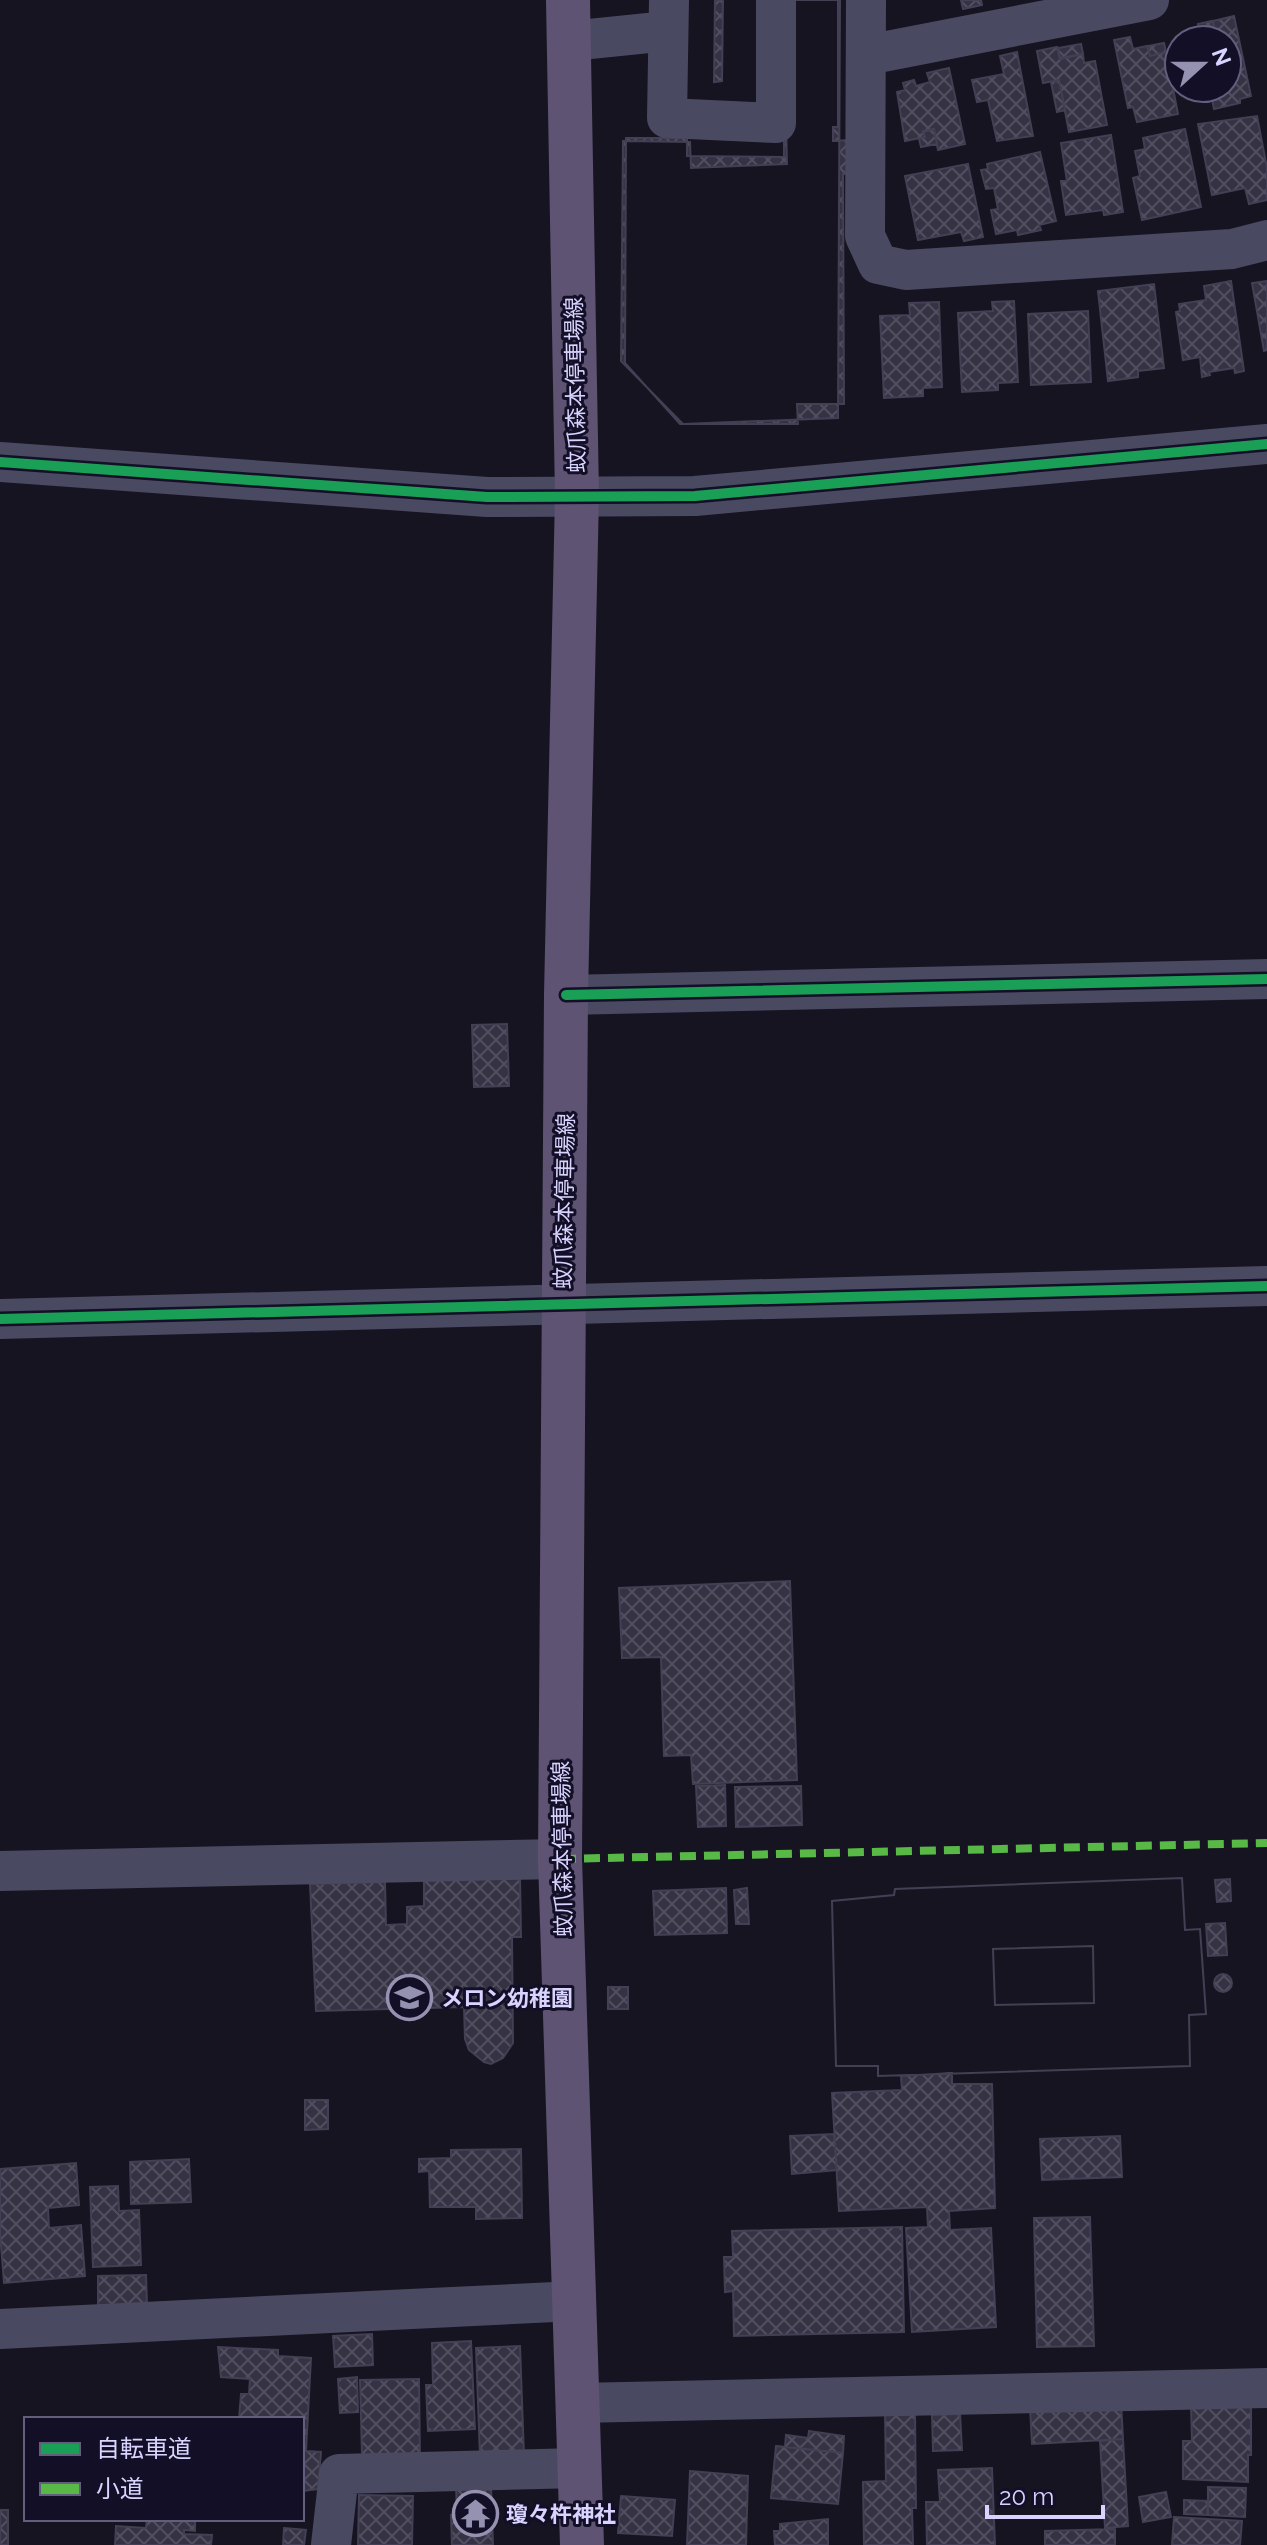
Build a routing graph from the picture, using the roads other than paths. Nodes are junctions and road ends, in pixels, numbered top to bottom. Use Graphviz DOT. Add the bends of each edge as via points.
graph roads {
  1 [pos="776,0"];
  2 [pos="866,0"];
  3 [pos="1149,0"];
  4 [pos="668,15"];
  5 [pos="569,20"];
  6 [pos="867,55"];
  7 [pos="1267,240"];
  8 [pos="1267,444"];
  9 [pos="0,462"];
  10 [pos="577,495"];
  11 [pos="1267,979"];
  12 [pos="566,995"];
  13 [pos="1267,1286"];
  14 [pos="563,1304"];
  15 [pos="0,1319"];
  16 [pos="560,1859"];
  17 [pos="0,1871"];
  18 [pos="575,2301"];
  19 [pos="0,2329"];
  20 [pos="1267,2388"];
  21 [pos="578,2403"];
  22 [pos="580,2468"];
  23 [pos="331,2545"];
  24 [pos="582,2545"];
  1 -- 4 [label="street" via="776,123 667,118"];
  2 -- 6 [label="street"];
  3 -- 6 [label="street"];
  4 -- 5 [label="street"];
  5 -- 10 [label="main road, 蚊爪森本停車場線"];
  6 -- 7 [label="street" via="865,236 878,264 906,270 1232,249"];
  8 -- 10 [label="street" via="695,496"];
  9 -- 10 [label="street" via="487,497"];
  10 -- 12 [label="main road, 蚊爪森本停車場線"];
  11 -- 12 [label="street"];
  12 -- 14 [label="main road, 蚊爪森本停車場線"];
  13 -- 14 [label="street"];
  14 -- 15 [label="street"];
  14 -- 16 [label="main road, 蚊爪森本停車場線"];
  16 -- 17 [label="street"];
  16 -- 18 [label="main road, 蚊爪森本停車場線"];
  18 -- 19 [label="street"];
  18 -- 21 [label="main road, 蚊爪森本停車場線"];
  20 -- 21 [label="street"];
  21 -- 22 [label="main road, 蚊爪森本停車場線"];
  22 -- 23 [label="street" via="339,2474"];
  22 -- 24 [label="main road, 蚊爪森本停車場線"];
}
